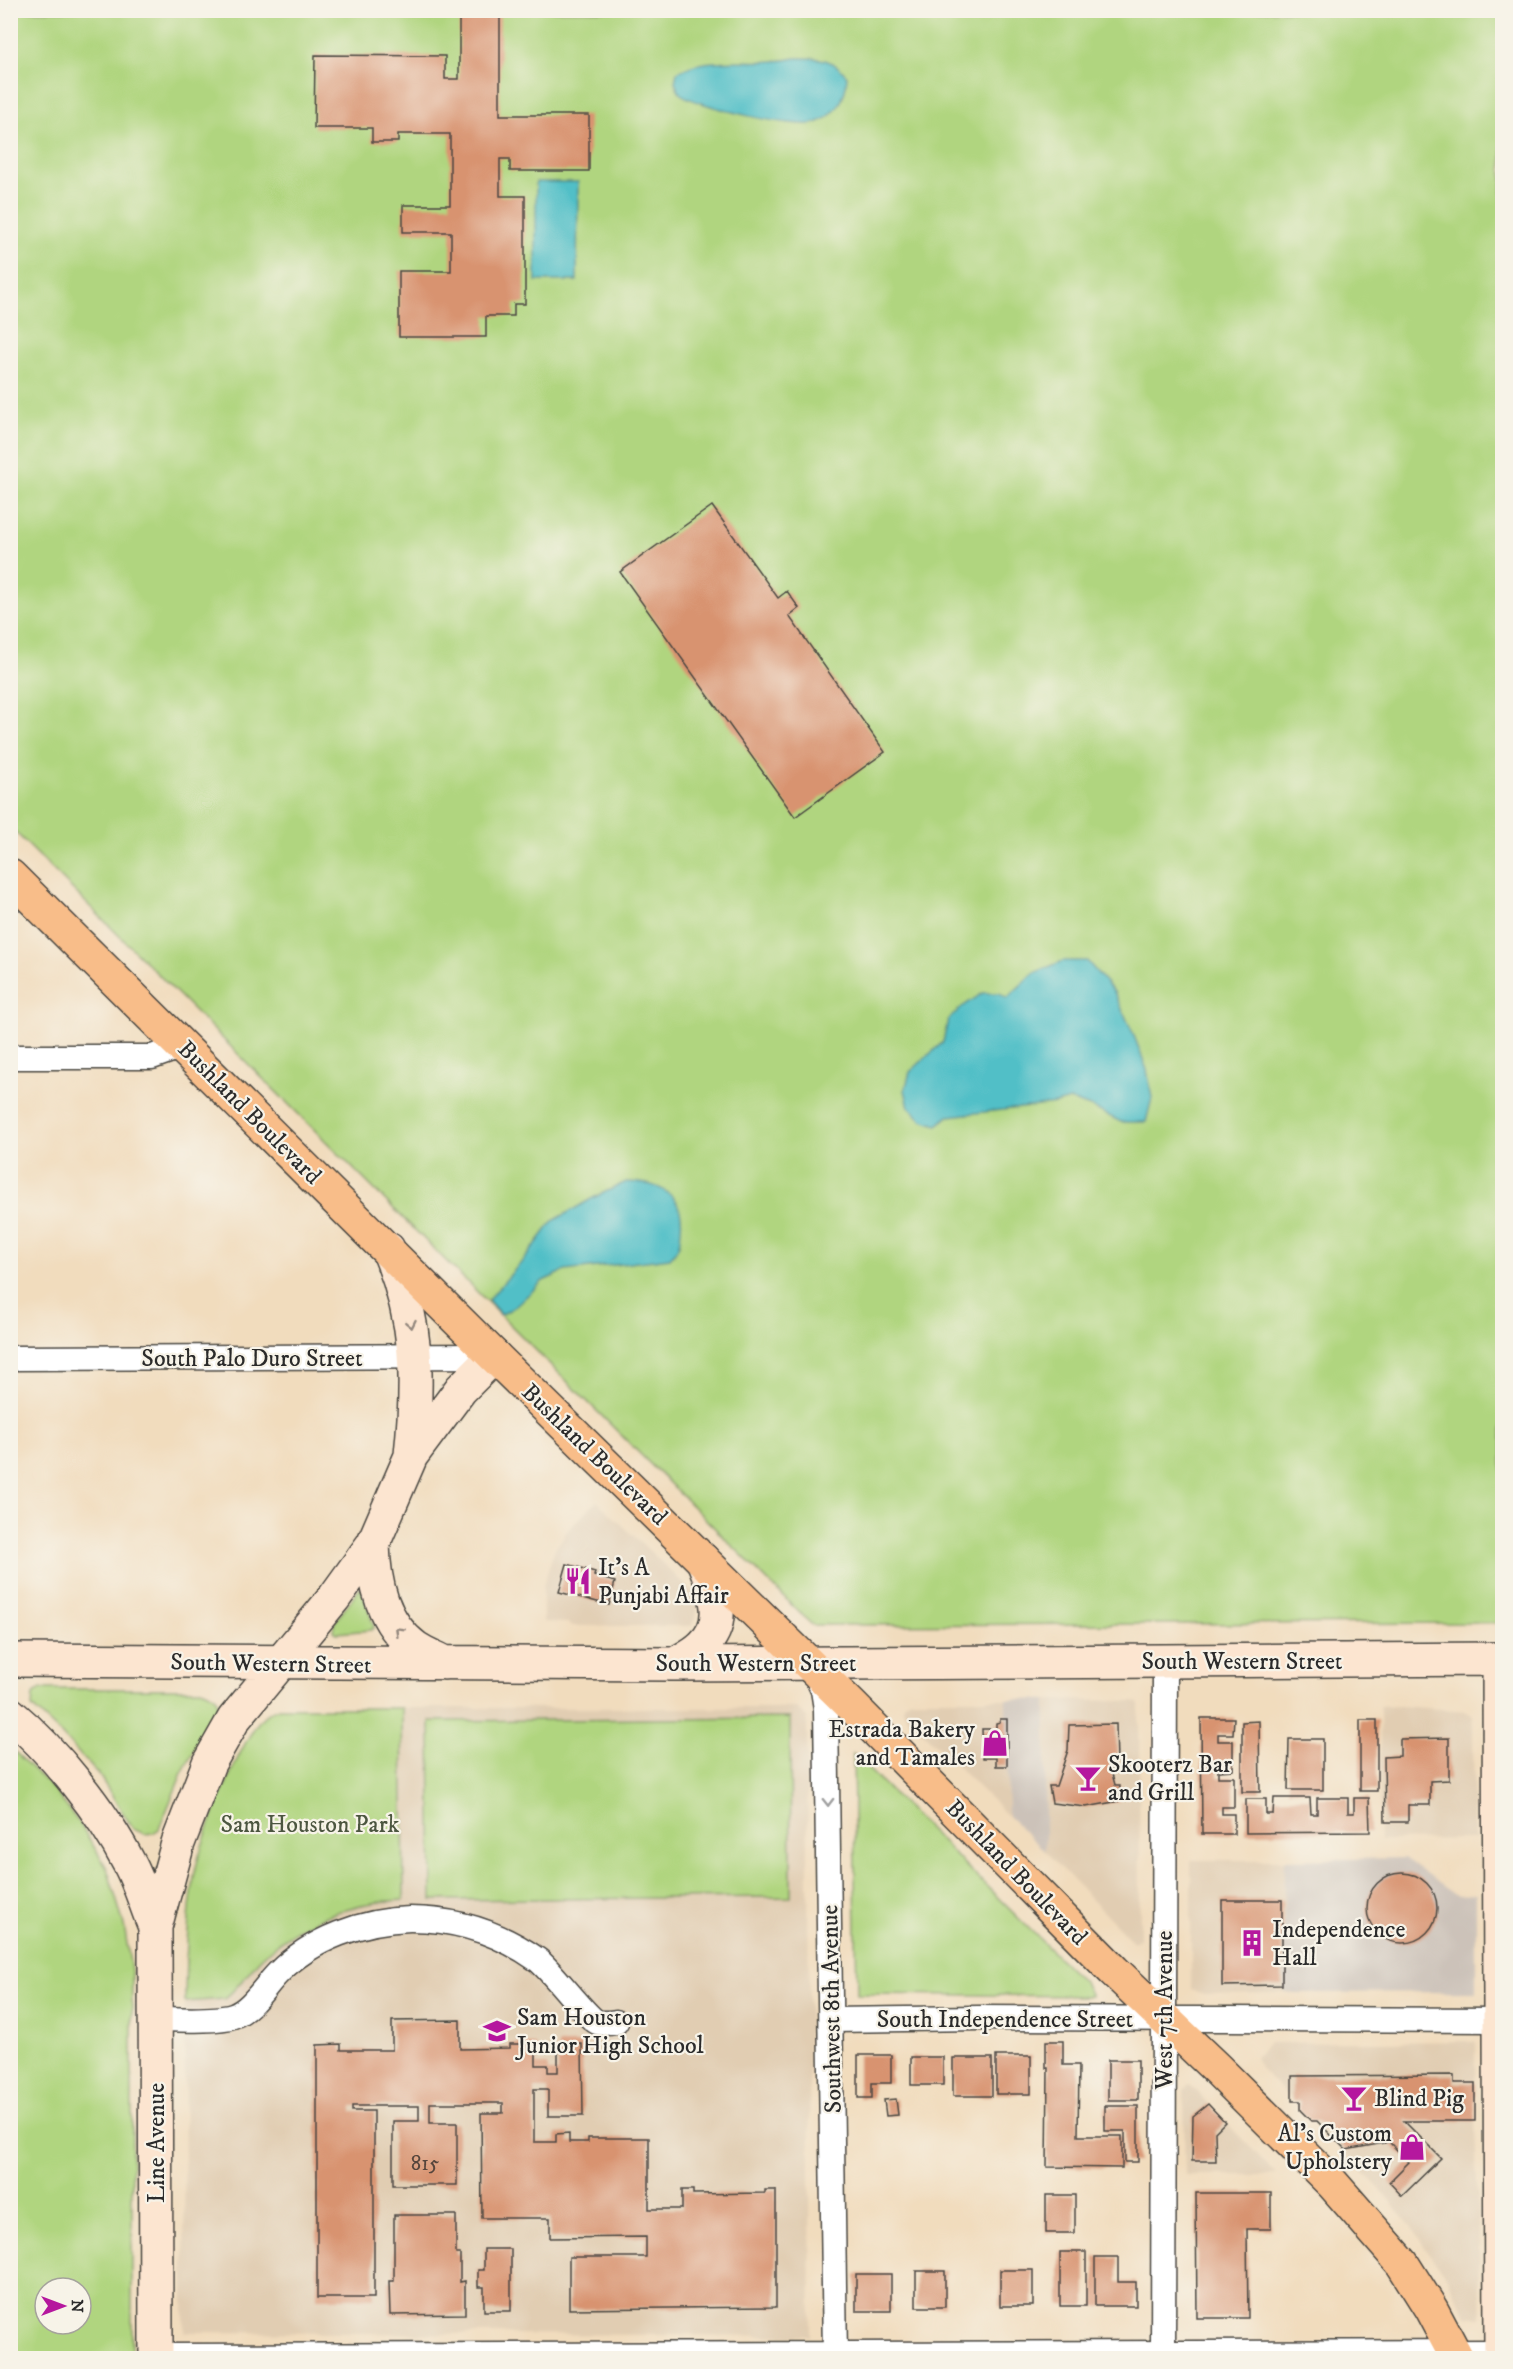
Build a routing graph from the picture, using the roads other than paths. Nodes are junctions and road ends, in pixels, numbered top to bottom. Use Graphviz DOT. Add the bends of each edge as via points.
graph roads {
  1 [pos="10,876"];
  2 [pos="183,1046"];
  3 [pos="10,1057"];
  4 [pos="388,1249"];
  5 [pos="494,1356"];
  6 [pos="416,1357"];
  7 [pos="10,1358"];
  8 [pos="411,1456"];
  9 [pos="373,1544"];
  10 [pos="703,1560"];
  11 [pos="1501,1659"];
  12 [pos="10,1660"];
  13 [pos="281,1662"];
  14 [pos="1165,1662"];
  15 [pos="809,1663"];
  16 [pos="447,1664"];
  17 [pos="675,1664"];
  18 [pos="10,1714"];
  19 [pos="155,1928"];
  20 [pos="1163,2018"];
  21 [pos="156,2019"];
  22 [pos="832,2020"];
  23 [pos="1501,2020"];
  24 [pos="616,2022"];
  25 [pos="1501,2354"];
  26 [pos="1455,2355"];
  27 [pos="499,2356"];
  28 [pos="835,2356"];
  29 [pos="1163,2356"];
  30 [pos="156,2357"];
  1 -- 2 [label="main road, Bushland Boulevard"];
  2 -- 3 [label="street" via="152,1057"];
  2 -- 4 [label="main road, Bushland Boulevard"];
  4 -- 5 [label="main road, Bushland Boulevard"];
  4 -- 6 [label="main road, one-way" via="408,1307"];
  5 -- 6 [label="street, South Palo Duro Street"];
  5 -- 8 [label="main road" via="461,1389"];
  5 -- 10 [label="main road, Bushland Boulevard"];
  6 -- 7 [label="street, South Palo Duro Street"];
  6 -- 8 [label="main road"];
  8 -- 9 [label="main road"];
  9 -- 13 [label="main road, Line Avenue" via="313,1626"];
  16 -- 9 [label="main road, one-way" via="416,1648 392,1624 380,1600"];
  10 -- 15 [label="main road, Bushland Boulevard"];
  10 -- 17 [label="main road" via="715,1589 717,1623 702,1647"];
  11 -- 14 [label="main road, South Western Street"];
  11 -- 23 [label="main road"];
  12 -- 13 [label="main road, South Western Street"];
  13 -- 16 [label="main road, South Western Street"];
  13 -- 19 [label="main road, Line Avenue" via="234,1719 209,1763 178,1843"];
  14 -- 15 [label="main road, South Western Street"];
  14 -- 20 [label="street, West 7th Avenue"];
  15 -- 17 [label="main road, South Western Street"];
  15 -- 20 [label="main road, Bushland Boulevard"];
  15 -- 22 [label="street, Southwest 8th Avenue, one-way" via="823,1690 826,1709"];
  16 -- 17 [label="main road, South Western Street"];
  18 -- 19 [label="main road, Line Avenue" via="62,1767 95,1809 129,1863"];
  19 -- 21 [label="main road, Line Avenue"];
  20 -- 22 [label="street, South Independence Street"];
  20 -- 23 [label="street, South Independence Street"];
  20 -- 26 [label="main road, Bushland Boulevard" via="1332,2183 1388,2244 1416,2282"];
  20 -- 29 [label="street, West 7th Avenue"];
  21 -- 24 [label="street" via="232,2017 281,1970 315,1946 352,1929 410,1919 459,1924 502,1938 540,1962 593,2019"];
  21 -- 30 [label="main road, Line Avenue"];
  22 -- 28 [label="street, Southwest 8th Avenue"];
  23 -- 25 [label="main road"];
  25 -- 26 [label="street"];
  26 -- 29 [label="street"];
  27 -- 28 [label="street"];
  27 -- 30 [label="street"];
  28 -- 29 [label="street"];
}
